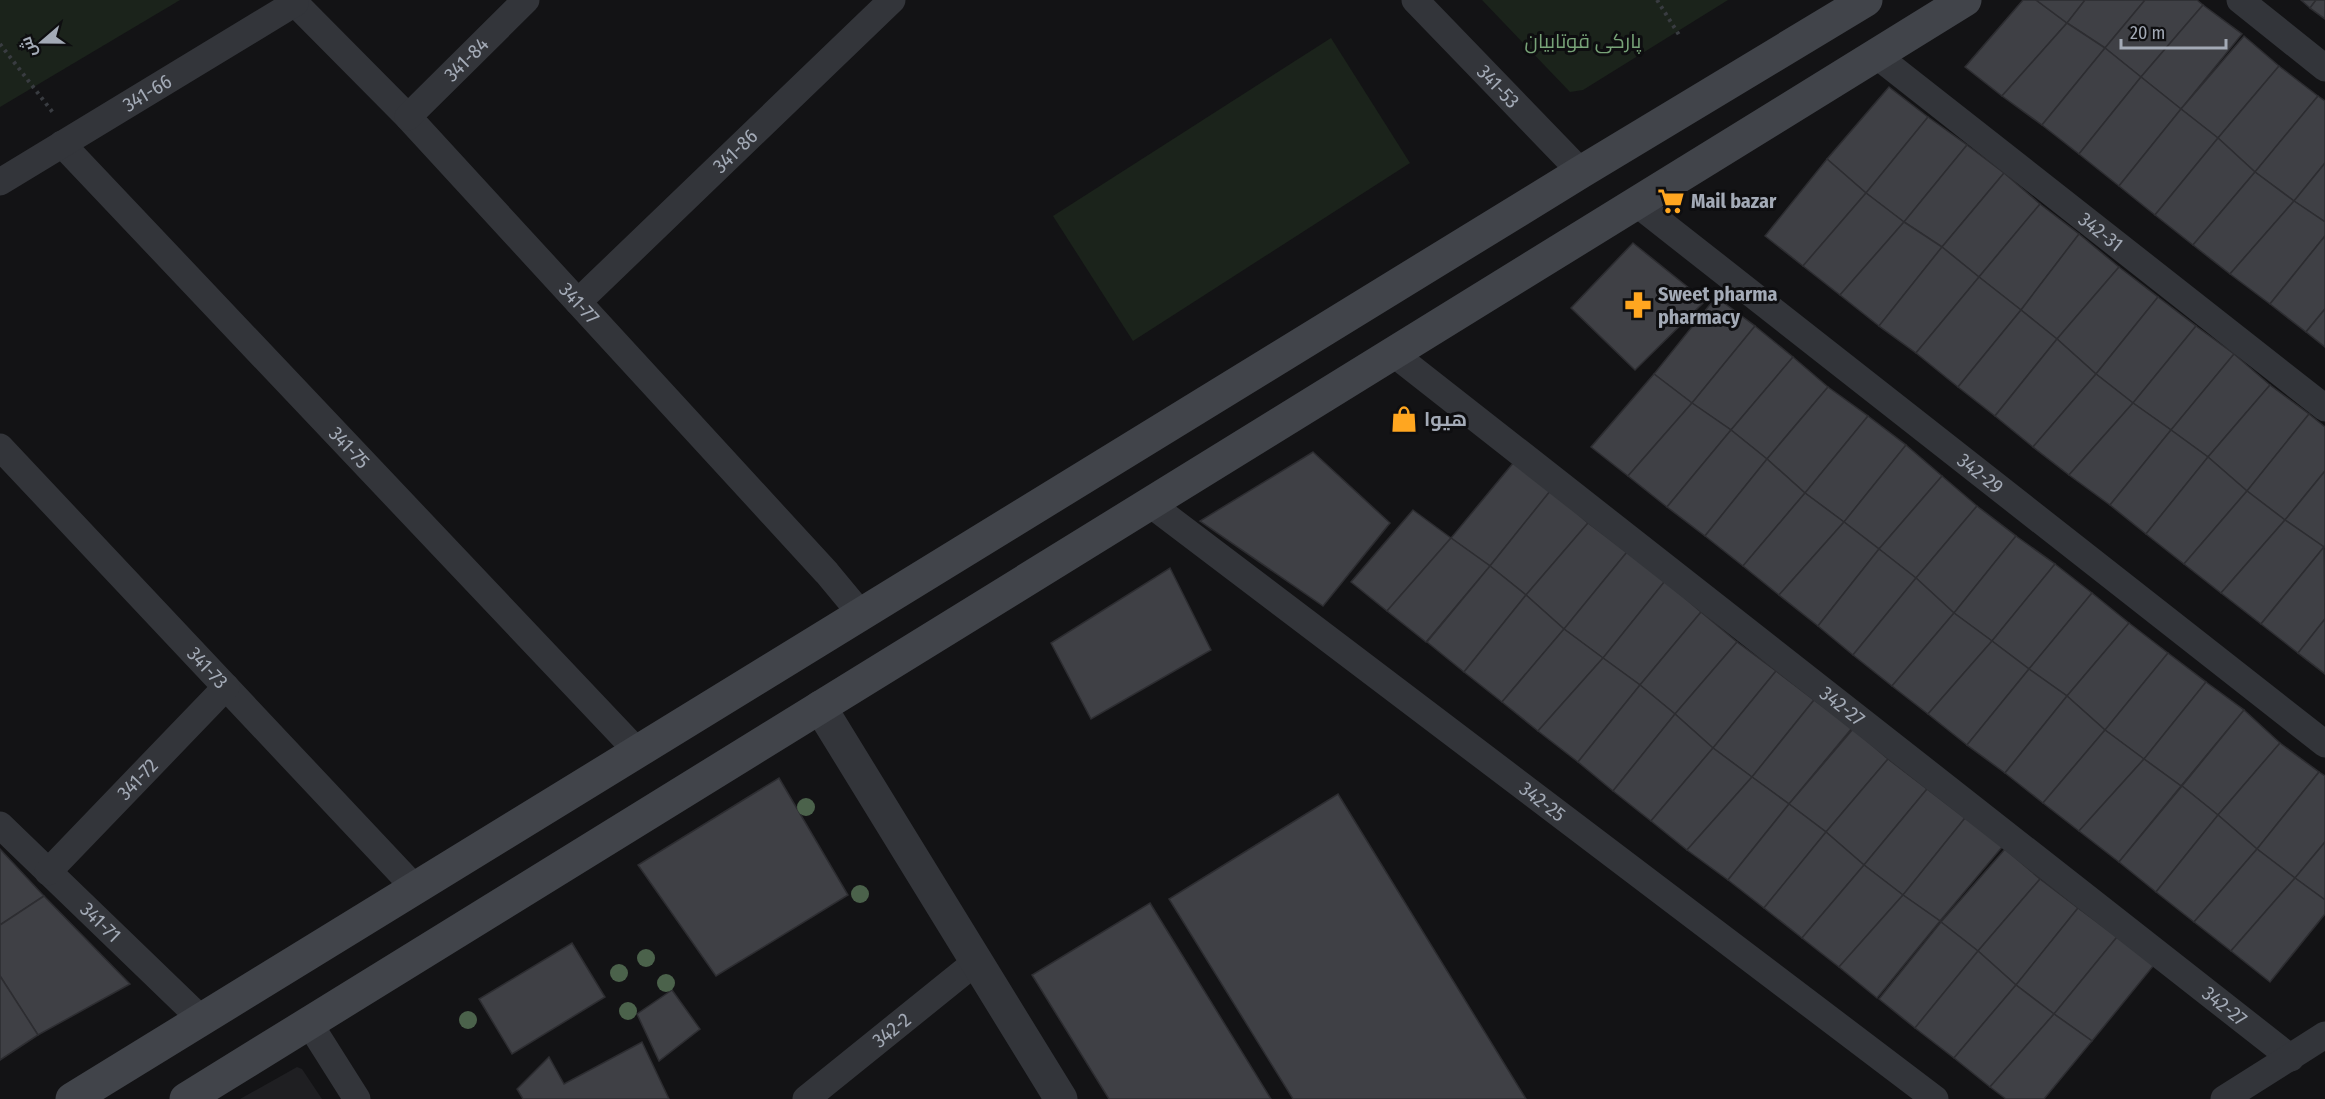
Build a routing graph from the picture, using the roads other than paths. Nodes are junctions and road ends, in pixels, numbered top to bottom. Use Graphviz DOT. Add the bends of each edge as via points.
graph roads {
  1 [pos="526,0"];
  2 [pos="892,0"];
  3 [pos="1415,0"];
  4 [pos="1866,0"];
  5 [pos="1965,0"];
  6 [pos="2240,0"];
  7 [pos="294,1"];
  8 [pos="1876,55"];
  9 [pos="2325,68"];
  10 [pos="408,117"];
  11 [pos="67,141"];
  12 [pos="1581,172"];
  13 [pos="0,182"];
  14 [pos="1636,203"];
  15 [pos="578,302"];
  16 [pos="1394,354"];
  17 [pos="2325,408"];
  18 [pos="0,447"];
  19 [pos="1149,503"];
  20 [pos="861,614"];
  21 [pos="226,687"];
  22 [pos="820,707"];
  23 [pos="2325,744"];
  24 [pos="637,751"];
  25 [pos="0,825"];
  26 [pos="48,872"];
  27 [pos="416,888"];
  28 [pos="976,961"];
  29 [pos="201,1019"];
  30 [pos="309,1023"];
  31 [pos="2325,1035"];
  32 [pos="2291,1058"];
  33 [pos="72,1099"];
  34 [pos="186,1099"];
  35 [pos="357,1099"];
  36 [pos="806,1099"];
  37 [pos="1061,1099"];
  38 [pos="1935,1099"];
  39 [pos="2224,1099"];
  1 -- 10 [label="street, 341-84"];
  2 -- 15 [label="street, 341-86"];
  3 -- 12 [label="street, 341-53"];
  4 -- 12 [label="main road"];
  5 -- 8 [label="main road"];
  6 -- 9 [label="street"];
  7 -- 10 [label="street, 341-77"];
  7 -- 11 [label="street, 341-66"];
  8 -- 14 [label="main road"];
  8 -- 17 [label="street, 342-31"];
  10 -- 15 [label="street, 341-77"];
  11 -- 13 [label="street, 341-66"];
  11 -- 24 [label="street, 341-75"];
  12 -- 20 [label="main road"];
  14 -- 16 [label="main road"];
  14 -- 23 [label="street, 342-29"];
  15 -- 20 [label="street, 341-77"];
  16 -- 19 [label="main road"];
  16 -- 32 [label="street, 342-27"];
  18 -- 21 [label="street, 341-73"];
  19 -- 22 [label="main road"];
  19 -- 38 [label="street, 342-25"];
  20 -- 24 [label="main road"];
  21 -- 26 [label="street, 341-72"];
  21 -- 27 [label="street, 341-73"];
  22 -- 28 [label="street"];
  22 -- 30 [label="main road"];
  24 -- 27 [label="main road"];
  25 -- 26 [label="street, 341-71"];
  26 -- 29 [label="street, 341-71"];
  27 -- 29 [label="main road"];
  28 -- 36 [label="street, 342-2"];
  28 -- 37 [label="street"];
  29 -- 33 [label="main road"];
  30 -- 34 [label="main road"];
  30 -- 35 [label="street"];
  31 -- 32 [label="street"];
  32 -- 39 [label="street"];
}
